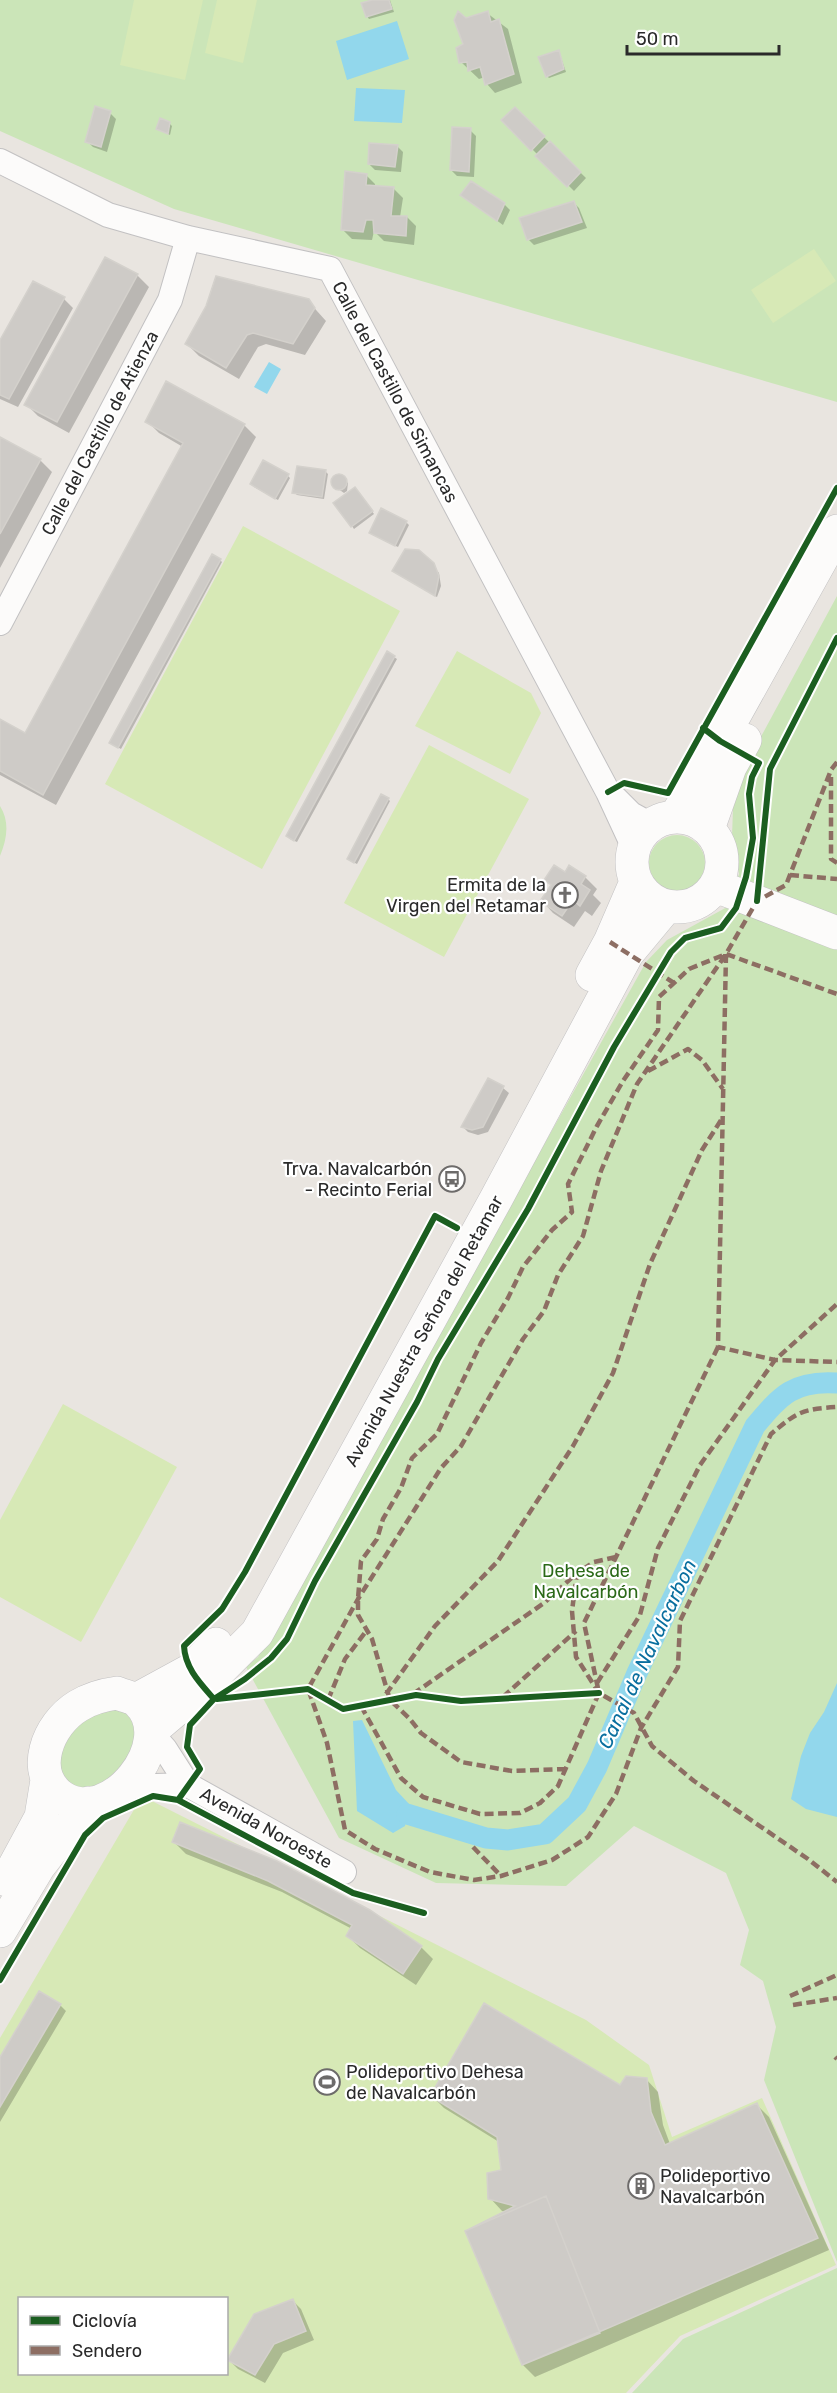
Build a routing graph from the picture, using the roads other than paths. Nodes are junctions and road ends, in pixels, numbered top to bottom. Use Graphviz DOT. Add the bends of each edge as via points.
graph roads {
  1 [pos="0,160"];
  2 [pos="188,238"];
  3 [pos="837,531"];
  4 [pos="837,575"];
  5 [pos="0,623"];
  6 [pos="708,829"];
  7 [pos="653,830"];
  8 [pos="636,882"];
  9 [pos="716,886"];
  10 [pos="666,907"];
  11 [pos="837,933"];
  12 [pos="136,1700"];
  13 [pos="151,1732"];
  14 [pos="46,1780"];
  15 [pos="188,1785"];
  16 [pos="124,1787"];
  17 [pos="88,1803"];
  18 [pos="344,1872"];
  19 [pos="0,1891"];
  20 [pos="0,1931"];
  1 -- 2 [label="street, Calle del Castillo de Simancas" via="108,215"];
  2 -- 5 [label="street, Calle del Castillo de Atienza" via="170,300"];
  2 -- 7 [label="street, Calle del Castillo de Simancas" via="330,269 608,792"];
  3 -- 7 [label="street" via="699,779"];
  4 -- 6 [label="street" via="730,767"];
  6 -- 7 [label="street" via="687,818"];
  6 -- 9 [label="street" via="722,856 722,872"];
  7 -- 8 [label="street" via="632,871"];
  8 -- 10 [label="street" via="648,898"];
  8 -- 12 [label="street, Avenida Nuestra Señora del Retamar" via="610,942 467,1211 240,1621 191,1670"];
  9 -- 10 [label="street" via="695,905"];
  9 -- 11 [label="street"];
  10 -- 13 [label="street, Avenida Nuestra Señora del Retamar" via="627,954 257,1633 204,1687"];
  12 -- 13 [label="street" via="148,1716"];
  12 -- 14 [label="street" via="117,1693 98,1696 76,1707 50,1737 43,1764"];
  13 -- 15 [label="street, Avenida Noroeste"];
  13 -- 16 [label="street" via="140,1769"];
  14 -- 17 [label="street" via="72,1803"];
  14 -- 19 [label="street" via="41,1817"];
  15 -- 16 [label="street, Avenida Noroeste"];
  15 -- 18 [label="street, Avenida Noroeste"];
  16 -- 17 [label="street" via="106,1799"];
  17 -- 20 [label="street" via="39,1866"];
}
